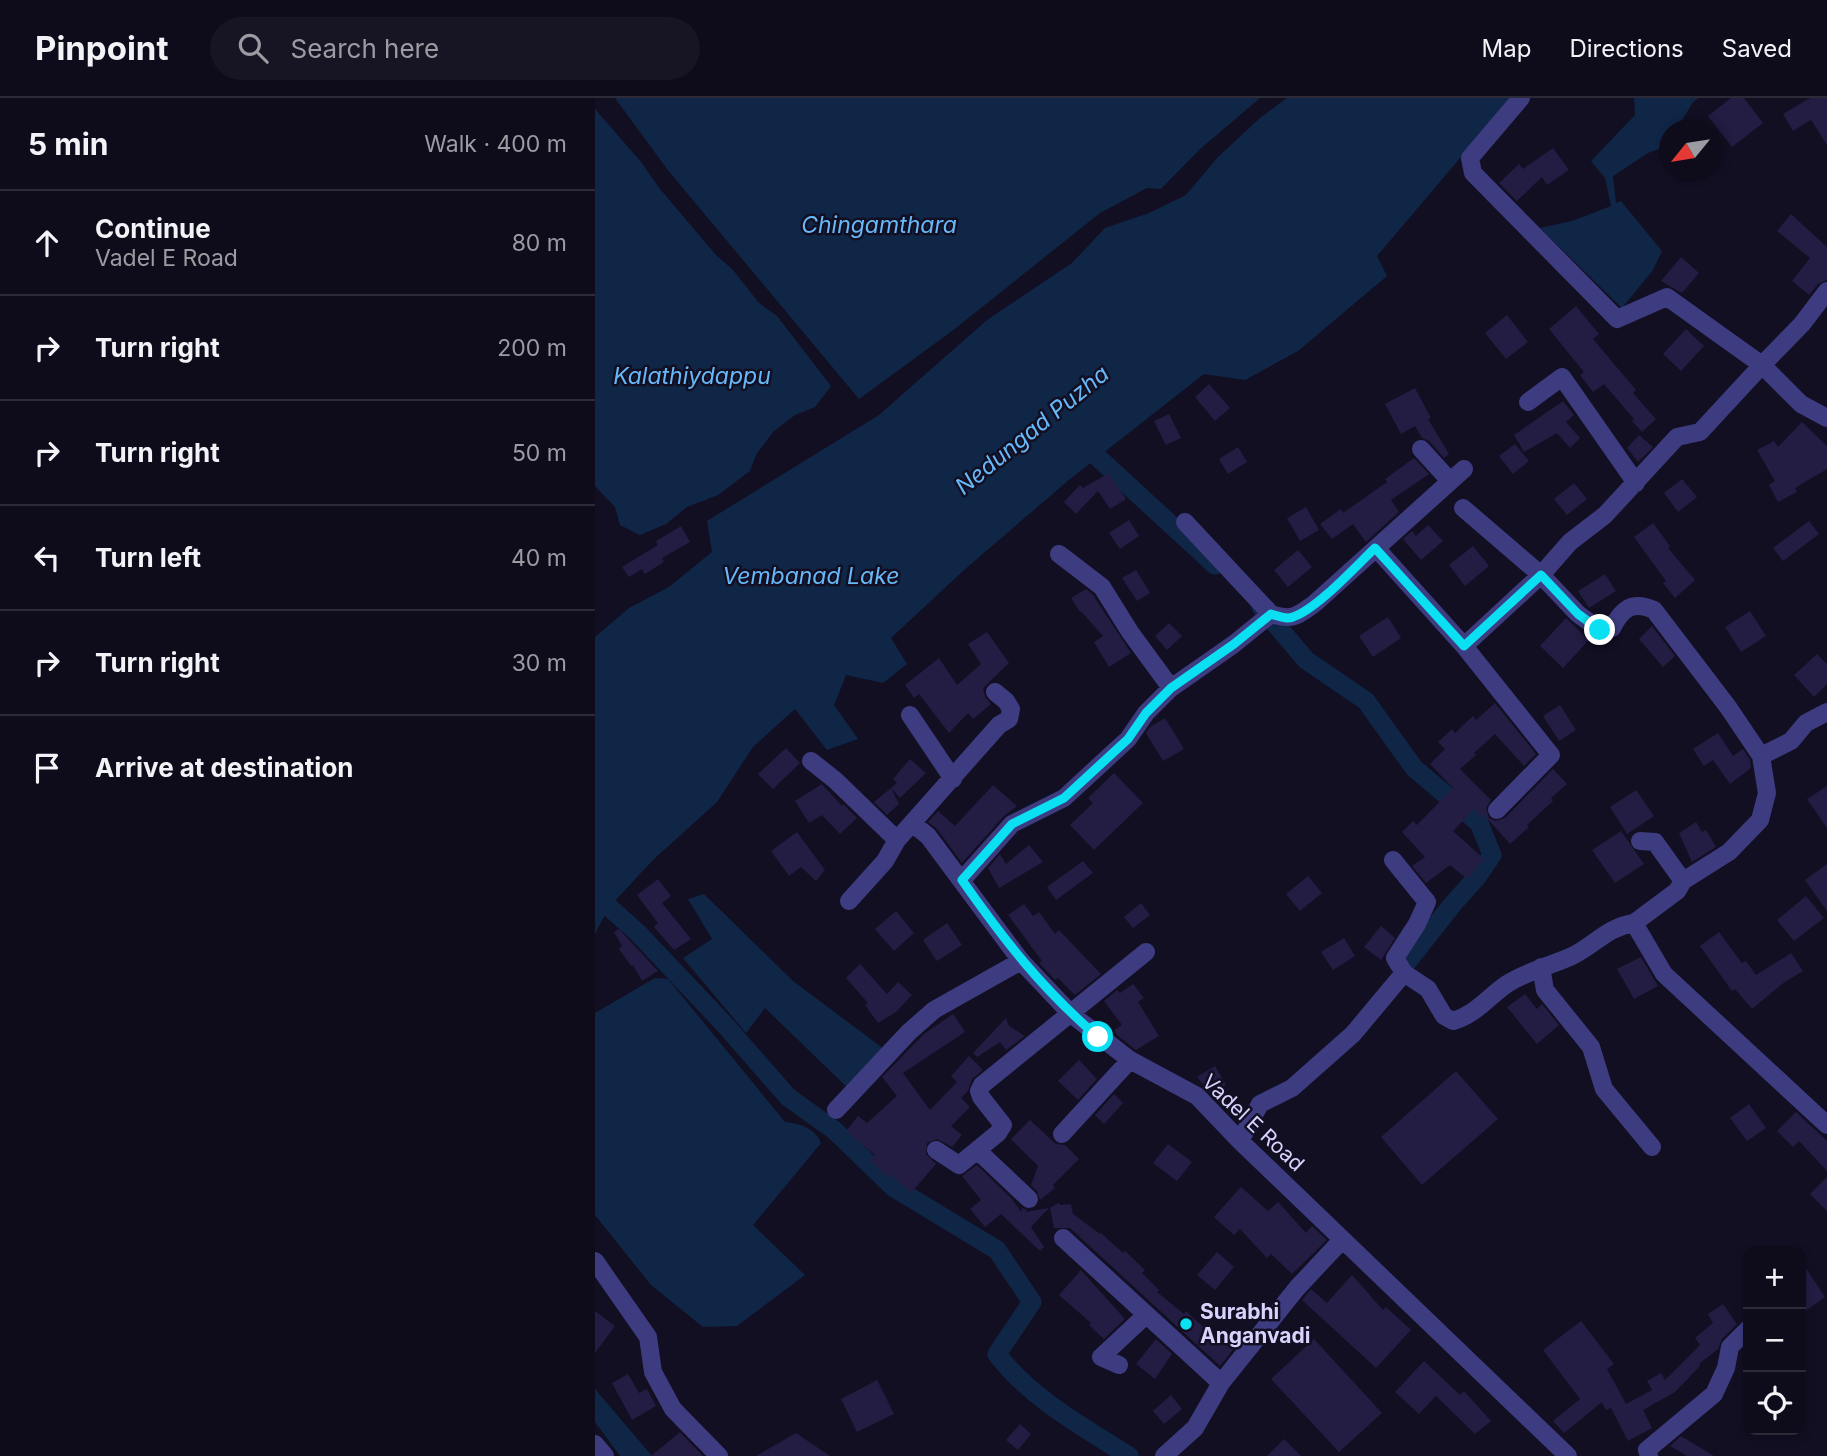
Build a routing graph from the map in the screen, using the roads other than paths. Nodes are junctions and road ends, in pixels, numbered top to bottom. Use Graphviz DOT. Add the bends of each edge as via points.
graph roads {
  1 [pos="1521,98"];
  2 [pos="1827,291"];
  3 [pos="1762,365"];
  4 [pos="1528,402"];
  5 [pos="1827,418"];
  6 [pos="1421,449"];
  7 [pos="1464,469"];
  8 [pos="1450,481"];
  9 [pos="1636,483"];
  10 [pos="1463,508"];
  11 [pos="1185,522"];
  12 [pos="1375,548"];
  13 [pos="1059,554"];
  14 [pos="1541,575"];
  15 [pos="1268,616"];
  16 [pos="1464,646"];
  17 [pos="1171,688"];
  18 [pos="995,692"];
  19 [pos="1827,712"];
  20 [pos="910,715"];
  21 [pos="1761,756"];
  22 [pos="811,761"];
  23 [pos="953,779"];
  24 [pos="1497,810"];
  25 [pos="913,824"];
  26 [pos="897,841"];
  27 [pos="1640,841"];
  28 [pos="1393,860"];
  29 [pos="962,880"];
  30 [pos="1683,881"];
  31 [pos="849,901"];
  32 [pos="1633,923"];
  33 [pos="1146,952"];
  34 [pos="1021,961"];
  35 [pos="1541,967"];
  36 [pos="1404,973"];
  37 [pos="1071,1014"];
  38 [pos="1130,1060"];
  39 [pos="836,1110"];
  40 [pos="1827,1125"];
  41 [pos="1062,1134"];
  42 [pos="1240,1141"];
  43 [pos="1652,1147"];
  44 [pos="936,1150"];
  45 [pos="977,1150"];
  46 [pos="1029,1199"];
  47 [pos="1063,1238"];
  48 [pos="1342,1240"];
  49 [pos="595,1261"];
  50 [pos="1146,1315"];
  51 [pos="1743,1334"];
  52 [pos="1119,1365"];
  53 [pos="1221,1383"];
  54 [pos="595,1444"];
  55 [pos="605,1456"];
  56 [pos="719,1456"];
  57 [pos="1164,1456"];
  58 [pos="1568,1456"];
  59 [pos="1649,1456"];
  1 -- 3 [label="street" via="1470,158 1472,173 1617,319 1667,297"];
  2 -- 3 [label="street"];
  3 -- 5 [label="street" via="1801,404"];
  3 -- 9 [label="street" via="1700,432 1677,437"];
  4 -- 9 [label="street" via="1562,377"];
  6 -- 8 [label="street"];
  7 -- 8 [label="street"];
  8 -- 12 [label="street"];
  9 -- 14 [label="street" via="1570,542"];
  10 -- 14 [label="street"];
  11 -- 15 [label="street"];
  12 -- 15 [label="street" via="1295,617"];
  12 -- 16 [label="street"];
  13 -- 17 [label="street" via="1102,587"];
  14 -- 16 [label="street"];
  14 -- 21 [label="street" via="1600,630 1612,628 1619,615 1635,605 1654,610"];
  15 -- 17 [label="street"];
  16 -- 24 [label="street" via="1551,755"];
  17 -- 29 [label="street" via="1098,768 1064,798 1012,824"];
  18 -- 23 [label="street" via="1011,709 1009,719"];
  19 -- 21 [label="street" via="1806,723 1791,741"];
  20 -- 23 [label="street"];
  21 -- 30 [label="street" via="1767,793 1760,820 1730,852"];
  22 -- 26 [label="street"];
  23 -- 25 [label="street"];
  25 -- 26 [label="street"];
  25 -- 29 [label="street, Vadel E Road"];
  26 -- 31 [label="street"];
  27 -- 30 [label="street" via="1655,842"];
  28 -- 36 [label="street" via="1427,902 1395,958"];
  29 -- 34 [label="street, Vadel E Road"];
  30 -- 32 [label="street" via="1677,891"];
  32 -- 35 [label="street" via="1618,925 1573,955"];
  32 -- 40 [label="street" via="1664,974"];
  33 -- 37 [label="street"];
  34 -- 37 [label="street, Vadel E Road"];
  34 -- 39 [label="street" via="934,1010"];
  35 -- 36 [label="street" via="1509,983 1467,1017 1453,1021 1444,1016 1428,989"];
  35 -- 43 [label="street" via="1545,990 1591,1047 1604,1089"];
  36 -- 42 [label="street" via="1353,1034 1291,1088 1260,1104"];
  37 -- 38 [label="street, Vadel E Road"];
  37 -- 45 [label="street" via="982,1085 981,1097 1003,1125"];
  38 -- 41 [label="street"];
  38 -- 42 [label="street, Vadel E Road" via="1196,1096"];
  42 -- 48 [label="street, Vadel E Road"];
  44 -- 45 [label="street" via="959,1165"];
  45 -- 46 [label="street"];
  47 -- 50 [label="street"];
  48 -- 53 [label="street"];
  48 -- 58 [label="street, Vadel E Road"];
  49 -- 56 [label="street" via="647,1337 653,1372 673,1409"];
  50 -- 52 [label="street" via="1101,1357"];
  50 -- 53 [label="street"];
  51 -- 59 [label="street" via="1730,1347 1714,1394 1647,1450"];
  53 -- 57 [label="street" via="1195,1428"];
  54 -- 55 [label="street"];
}
